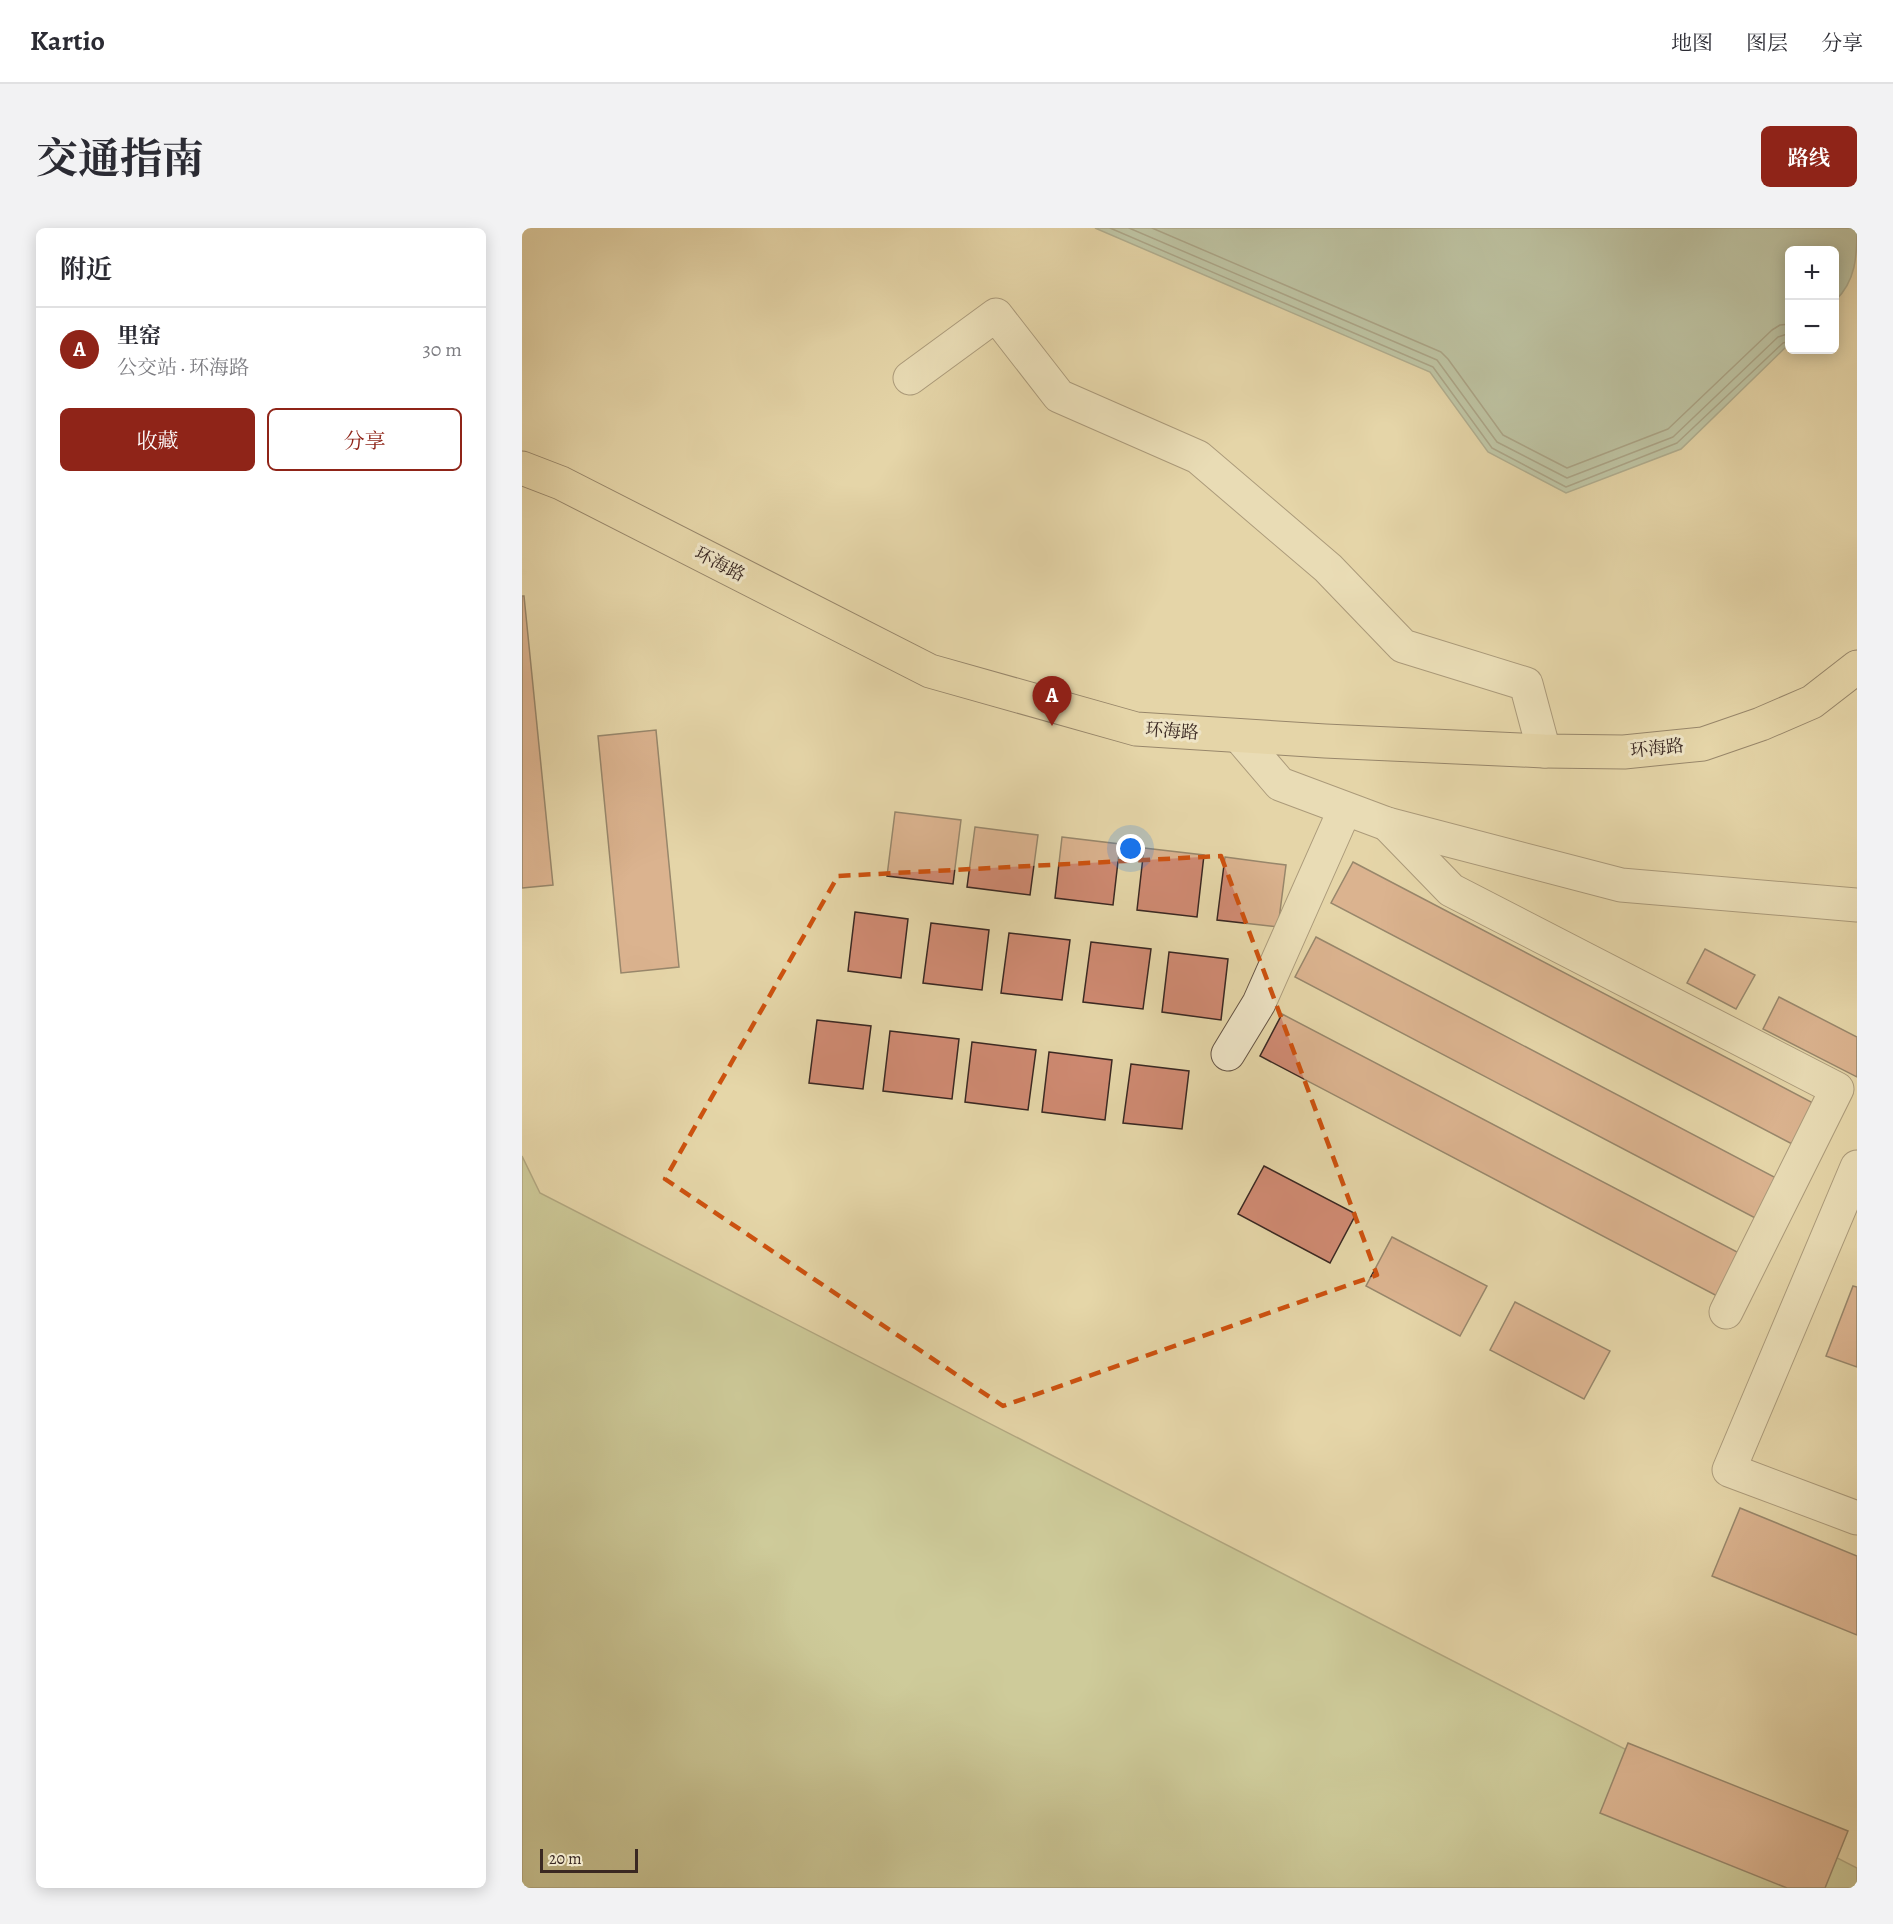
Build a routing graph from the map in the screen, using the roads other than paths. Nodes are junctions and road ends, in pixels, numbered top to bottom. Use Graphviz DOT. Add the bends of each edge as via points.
graph roads {
  1 [pos="910,378"];
  2 [pos="522,468"];
  3 [pos="1857,667"];
  4 [pos="1239,736"];
  5 [pos="1544,751"];
  6 [pos="1345,809"];
  7 [pos="1387,824"];
  8 [pos="1857,905"];
  9 [pos="1228,1054"];
  10 [pos="1857,1167"];
  11 [pos="1725,1312"];
  12 [pos="1857,1518"];
  1 -- 5 [label="street" via="996,315 1059,396 1198,457 1328,568 1403,646 1526,684"];
  2 -- 4 [label="main road, 环海路" via="561,483 930,671 1136,729"];
  3 -- 5 [label="main road, 环海路" via="1812,702 1703,744 1624,752"];
  4 -- 5 [label="main road, 环海路"];
  4 -- 6 [label="street" via="1280,784"];
  6 -- 7 [label="street"];
  6 -- 9 [label="street" via="1259,1003"];
  7 -- 8 [label="street" via="1621,885"];
  7 -- 11 [label="street" via="1450,890 1837,1089"];
  10 -- 12 [label="street" via="1729,1470"];
}
